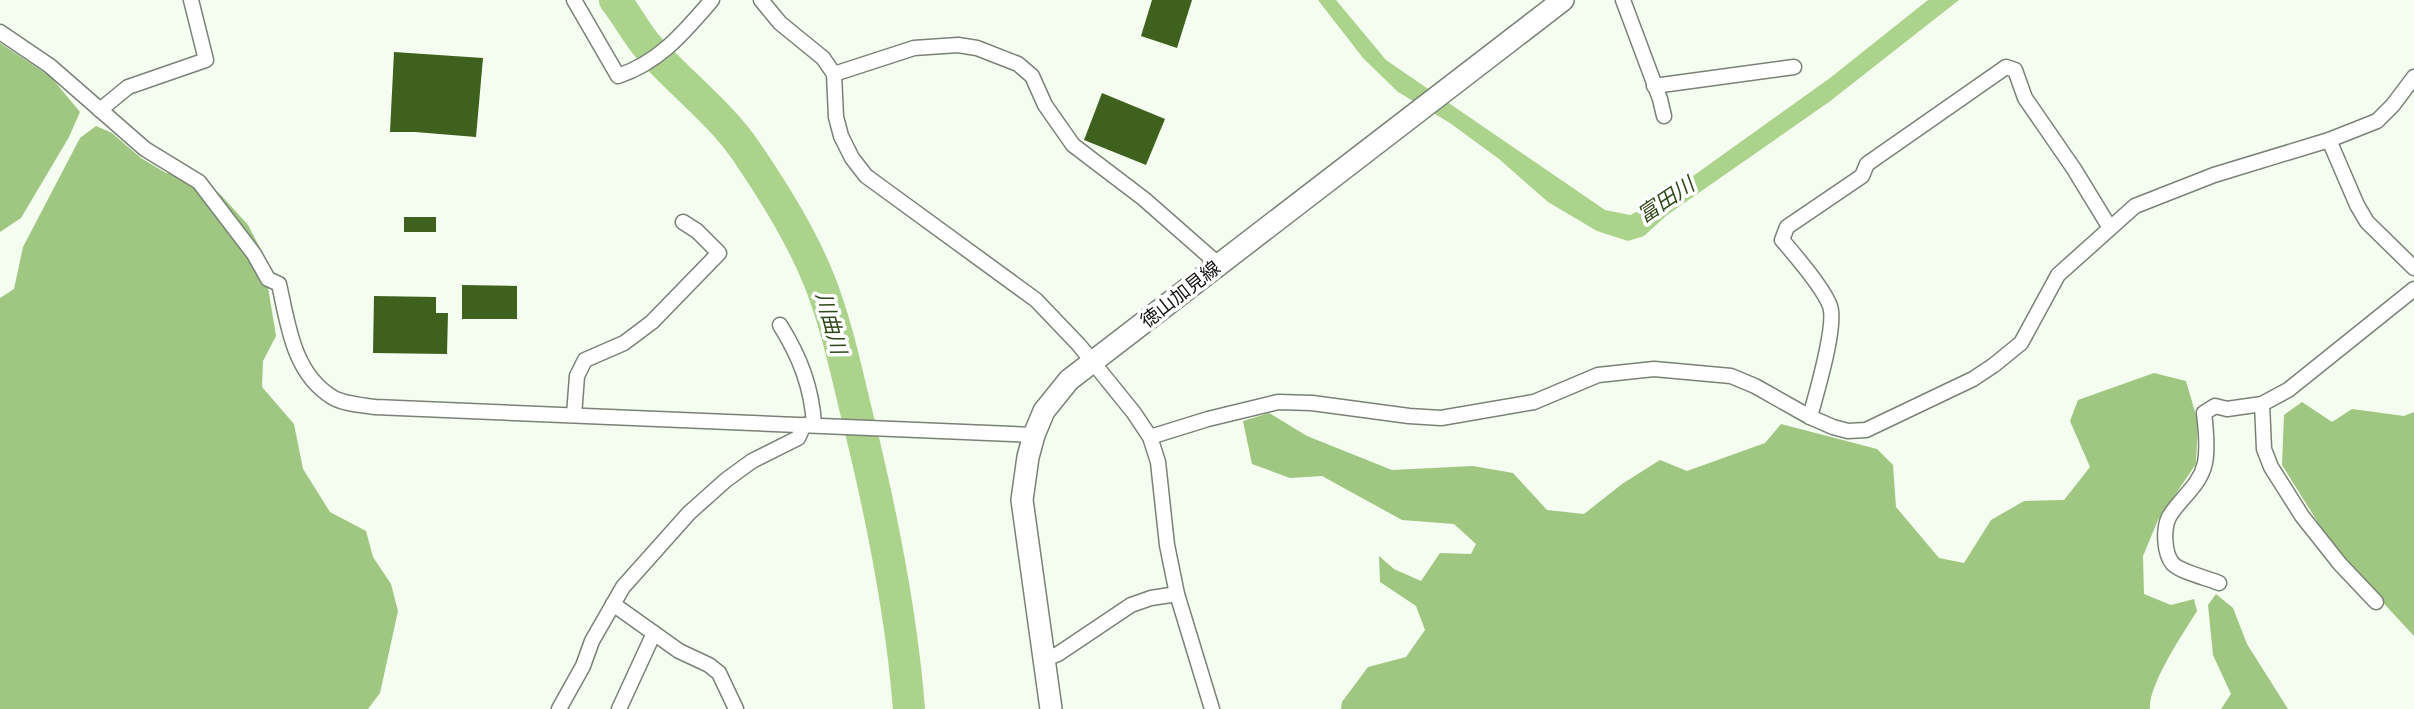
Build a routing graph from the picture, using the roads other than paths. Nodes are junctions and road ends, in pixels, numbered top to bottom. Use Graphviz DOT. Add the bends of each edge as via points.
graph roads {
  1 [pos="191,0"];
  2 [pos="574,0"];
  3 [pos="712,0"];
  4 [pos="761,0"];
  5 [pos="1563,0"];
  6 [pos="1623,0"];
  7 [pos="0,32"];
  8 [pos="1794,66"];
  9 [pos="834,74"];
  10 [pos="2414,77"];
  11 [pos="1654,86"];
  12 [pos="100,110"];
  13 [pos="1664,116"];
  14 [pos="2329,140"];
  15 [pos="683,222"];
  16 [pos="2110,229"];
  17 [pos="1218,264"];
  18 [pos="2414,268"];
  19 [pos="2414,289"];
  20 [pos="780,326"];
  21 [pos="1092,362"];
  22 [pos="2262,404"];
  23 [pos="574,415"];
  24 [pos="1810,417"];
  25 [pos="809,425"];
  26 [pos="1034,435"];
  27 [pos="1150,437"];
  28 [pos="2219,583"];
  29 [pos="1177,594"];
  30 [pos="2376,602"];
  31 [pos="612,604"];
  32 [pos="654,633"];
  33 [pos="1045,659"];
  34 [pos="559,709"];
  35 [pos="619,709"];
  36 [pos="736,709"];
  37 [pos="1051,709"];
  38 [pos="1212,709"];
  1 -- 12 [label="street" via="206,60 128,87"];
  2 -- 3 [label="street" via="618,76 639,69 678,40"];
  4 -- 9 [label="street"];
  5 -- 17 [label="street, 徳山加見線"];
  6 -- 11 [label="street"];
  7 -- 12 [label="street" via="50,66"];
  8 -- 11 [label="street"];
  9 -- 17 [label="street" via="915,48 958,45 1017,64 1032,76 1045,105 1073,145"];
  9 -- 21 [label="street" via="841,136 866,176 1036,300"];
  10 -- 14 [label="street" via="2377,121"];
  11 -- 13 [label="street"];
  12 -- 23 [label="street" via="145,149 199,182 268,279 279,284 301,363 332,397 375,407"];
  14 -- 16 [label="street" via="2167,192 2135,206"];
  14 -- 18 [label="street" via="2367,222"];
  15 -- 23 [label="street" via="719,253 652,321 624,343 585,360 577,376"];
  16 -- 24 [label="street" via="2058,275 2021,342 1973,379 1866,430 1848,431"];
  16 -- 24 [label="street" via="2025,98 2015,70 2006,67 1867,164 1862,176 1787,227 1782,240 1830,306"];
  17 -- 21 [label="street, 徳山加見線"];
  19 -- 22 [label="street" via="2288,390"];
  20 -- 25 [label="street" via="810,389"];
  21 -- 26 [label="street, 徳山加見線" via="1069,380 1044,411"];
  21 -- 27 [label="street"];
  22 -- 28 [label="street" via="2227,410 2214,406 2204,413 2205,464 2193,489 2168,519 2166,551 2173,564"];
  22 -- 30 [label="street" via="2264,449 2271,467 2302,516"];
  23 -- 25 [label="street"];
  24 -- 27 [label="street" via="1731,376 1654,369 1598,375 1534,402 1441,418 1278,402"];
  25 -- 26 [label="street"];
  25 -- 31 [label="street" via="798,438 726,480 689,513"];
  26 -- 33 [label="street, 徳山加見線" via="1022,500"];
  27 -- 29 [label="street" via="1158,462"];
  29 -- 33 [label="street" via="1131,605"];
  29 -- 38 [label="street"];
  31 -- 32 [label="street"];
  31 -- 34 [label="street"];
  32 -- 35 [label="street"];
  32 -- 36 [label="street" via="719,673"];
  33 -- 37 [label="street, 徳山加見線"];
}
